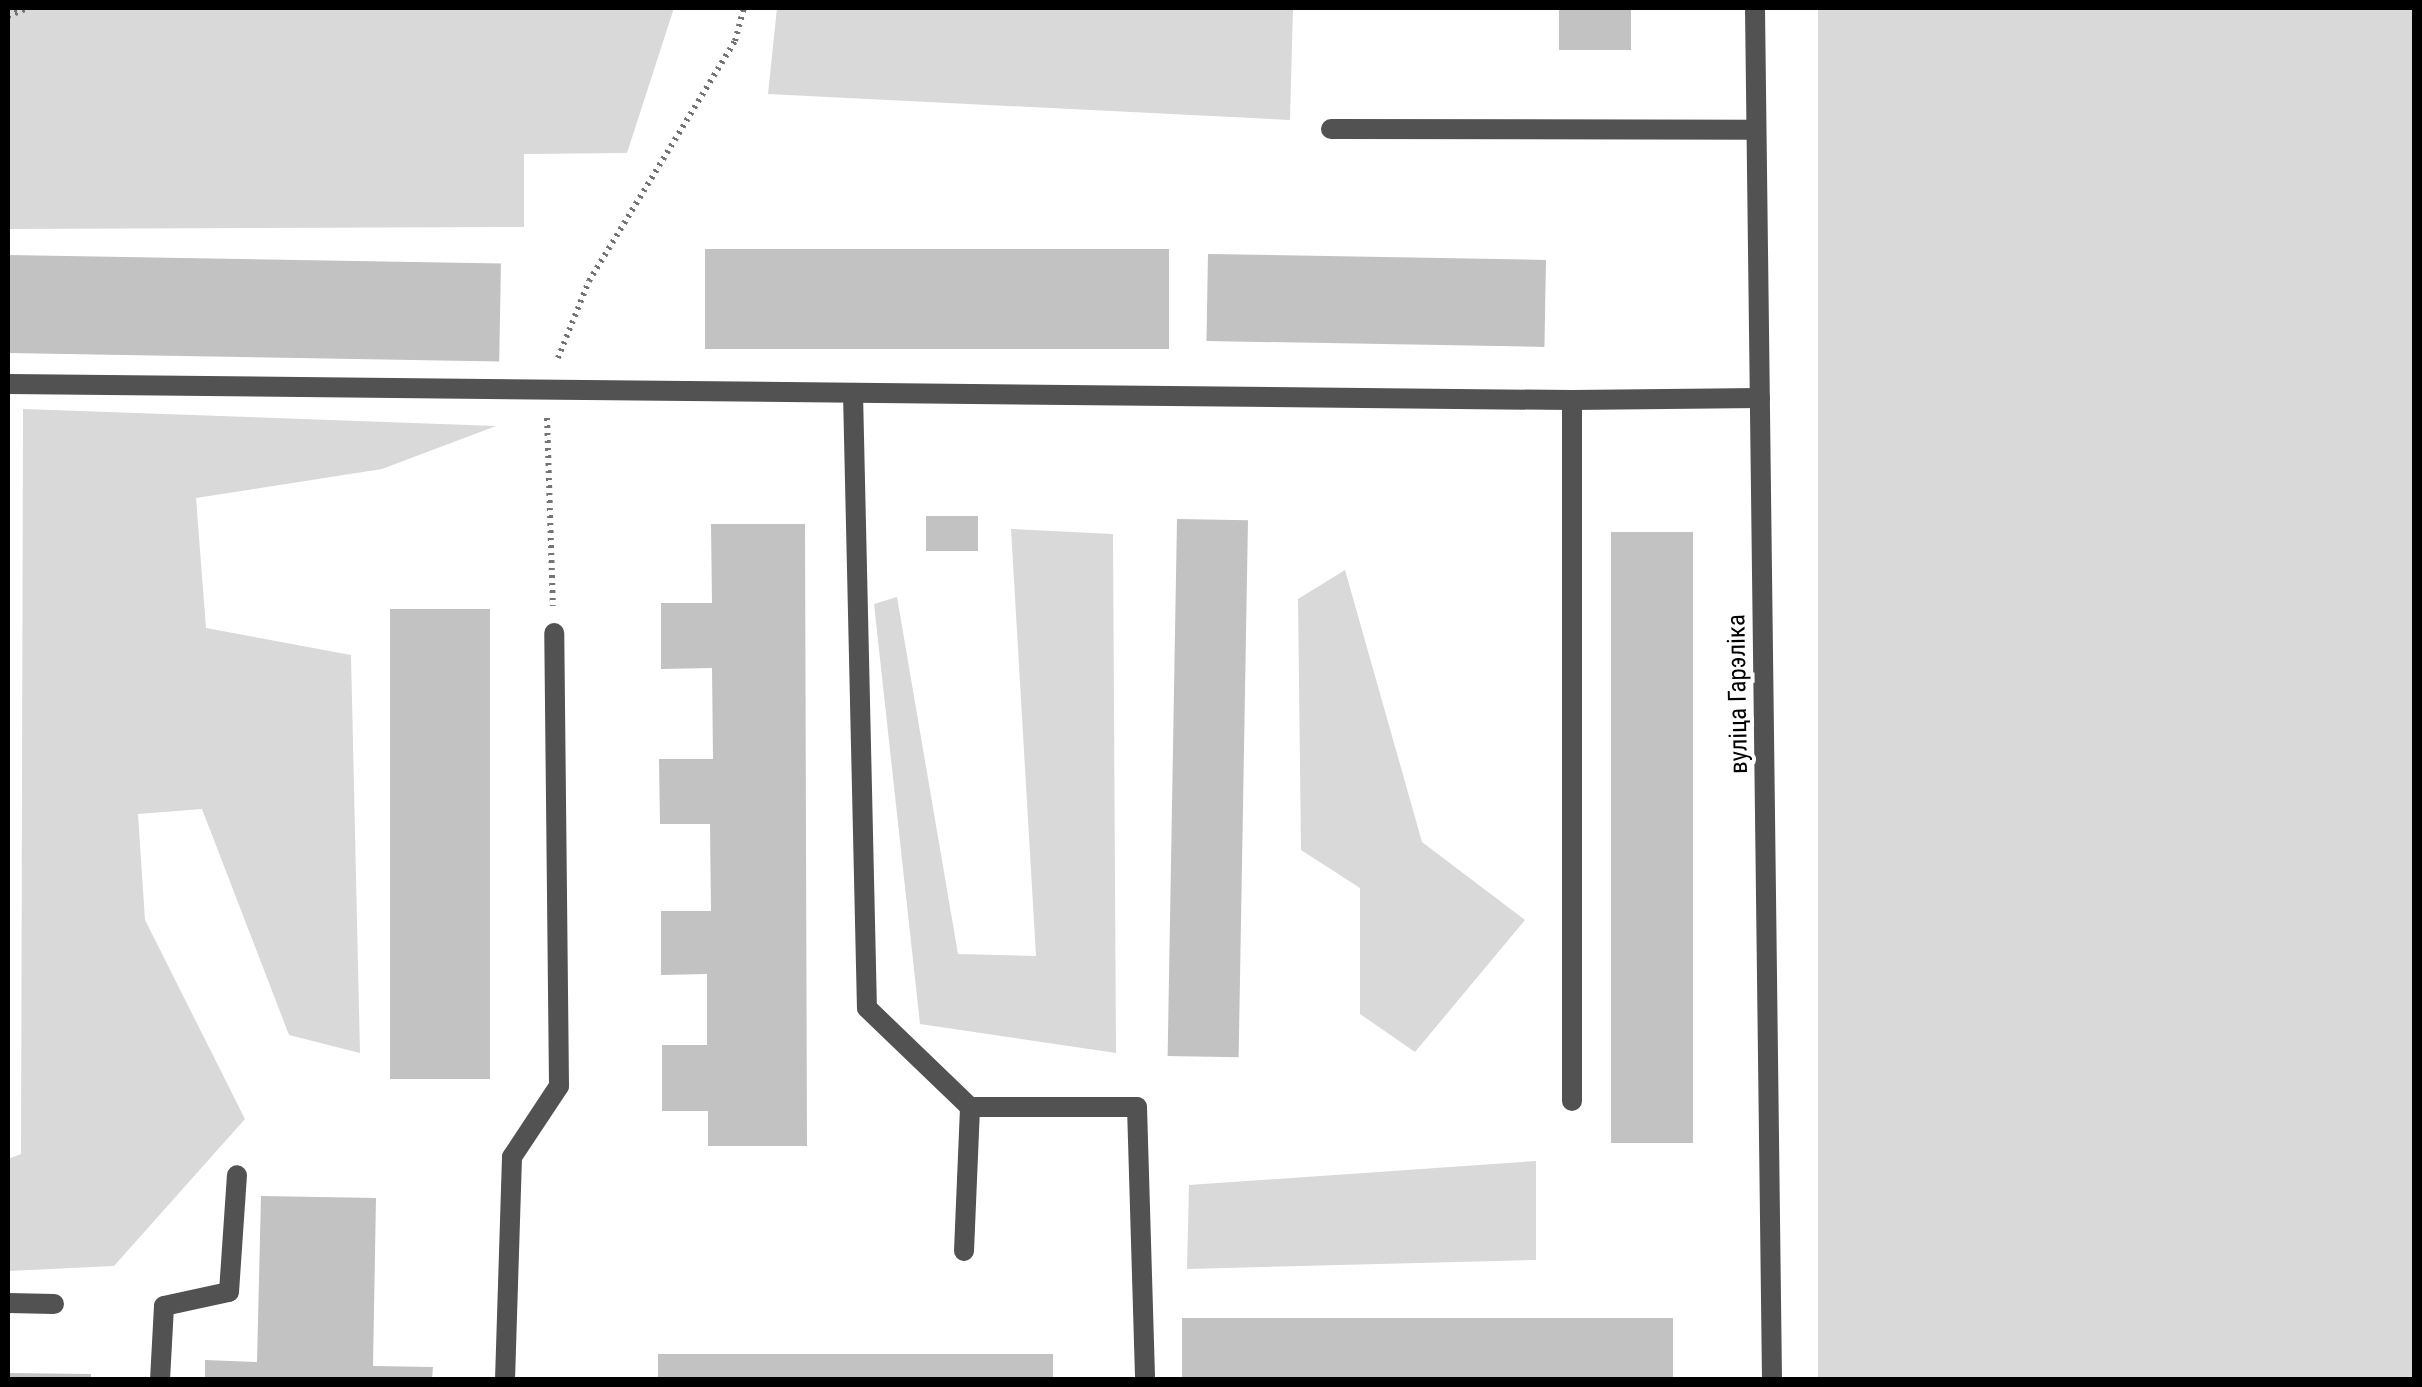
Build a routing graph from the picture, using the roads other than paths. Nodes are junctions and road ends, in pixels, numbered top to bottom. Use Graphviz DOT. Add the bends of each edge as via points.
graph roads {
  1 [pos="1755,8"];
  2 [pos="1330,128"];
  3 [pos="1756,130"];
  4 [pos="8,384"];
  5 [pos="853,392"];
  6 [pos="1760,398"];
  7 [pos="1572,400"];
  8 [pos="554,633"];
  9 [pos="1572,1101"];
  10 [pos="970,1108"];
  11 [pos="237,1175"];
  12 [pos="964,1251"];
  13 [pos="8,1303"];
  14 [pos="54,1304"];
  15 [pos="160,1380"];
  16 [pos="505,1380"];
  17 [pos="1144,1380"];
  18 [pos="1772,1380"];
  1 -- 3 [label="street, вуліца Гарэліка"];
  2 -- 3 [label="street"];
  3 -- 6 [label="street, вуліца Гарэліка"];
  4 -- 5 [label="street"];
  5 -- 7 [label="street"];
  5 -- 10 [label="street" via="867,1008"];
  6 -- 7 [label="street"];
  6 -- 18 [label="street, вуліца Гарэліка"];
  7 -- 9 [label="street"];
  8 -- 16 [label="street" via="559,1086 512,1157"];
  10 -- 12 [label="street"];
  10 -- 17 [label="street" via="1138,1108"];
  11 -- 15 [label="street" via="230,1292 164,1306"];
  13 -- 14 [label="street"];
}
